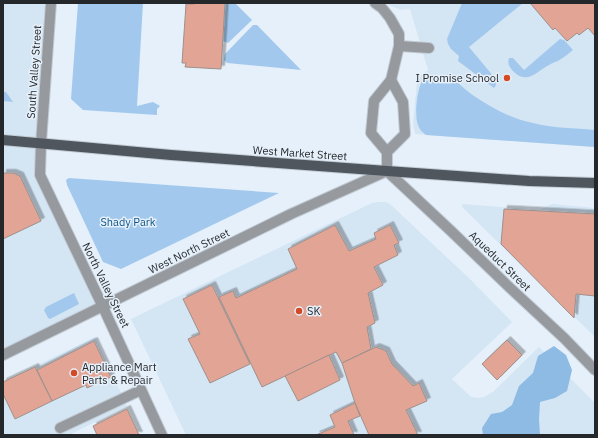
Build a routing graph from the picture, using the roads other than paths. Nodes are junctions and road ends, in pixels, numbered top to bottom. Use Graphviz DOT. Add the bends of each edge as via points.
graph roads {
  1 [pos="51,3"];
  2 [pos="374,3"];
  3 [pos="399,46"];
  4 [pos="429,48"];
  5 [pos="391,80"];
  6 [pos="3,140"];
  7 [pos="41,143"];
  8 [pos="387,152"];
  9 [pos="387,171"];
  10 [pos="595,183"];
  11 [pos="103,306"];
  12 [pos="3,355"];
  13 [pos="595,370"];
  14 [pos="141,390"];
  15 [pos="60,428"];
  16 [pos="162,435"];
  1 -- 7 [label="street, South Valley Street"];
  2 -- 3 [label="street" via="390,18 399,34"];
  3 -- 4 [label="street"];
  3 -- 5 [label="street"];
  5 -- 8 [label="street" via="403,102 405,134"];
  5 -- 8 [label="street" via="374,101 371,134"];
  6 -- 7 [label="main road, West Market Street"];
  7 -- 9 [label="main road, West Market Street"];
  7 -- 11 [label="street, North Valley Street" via="40,176"];
  8 -- 9 [label="street"];
  9 -- 10 [label="main road, West Market Street"];
  9 -- 11 [label="street, West North Street" via="291,214"];
  9 -- 13 [label="street, Aqueduct Street"];
  11 -- 12 [label="street, West North Street"];
  11 -- 14 [label="street, North Valley Street"];
  14 -- 15 [label="street"];
  14 -- 16 [label="street, North Valley Street"];
}
